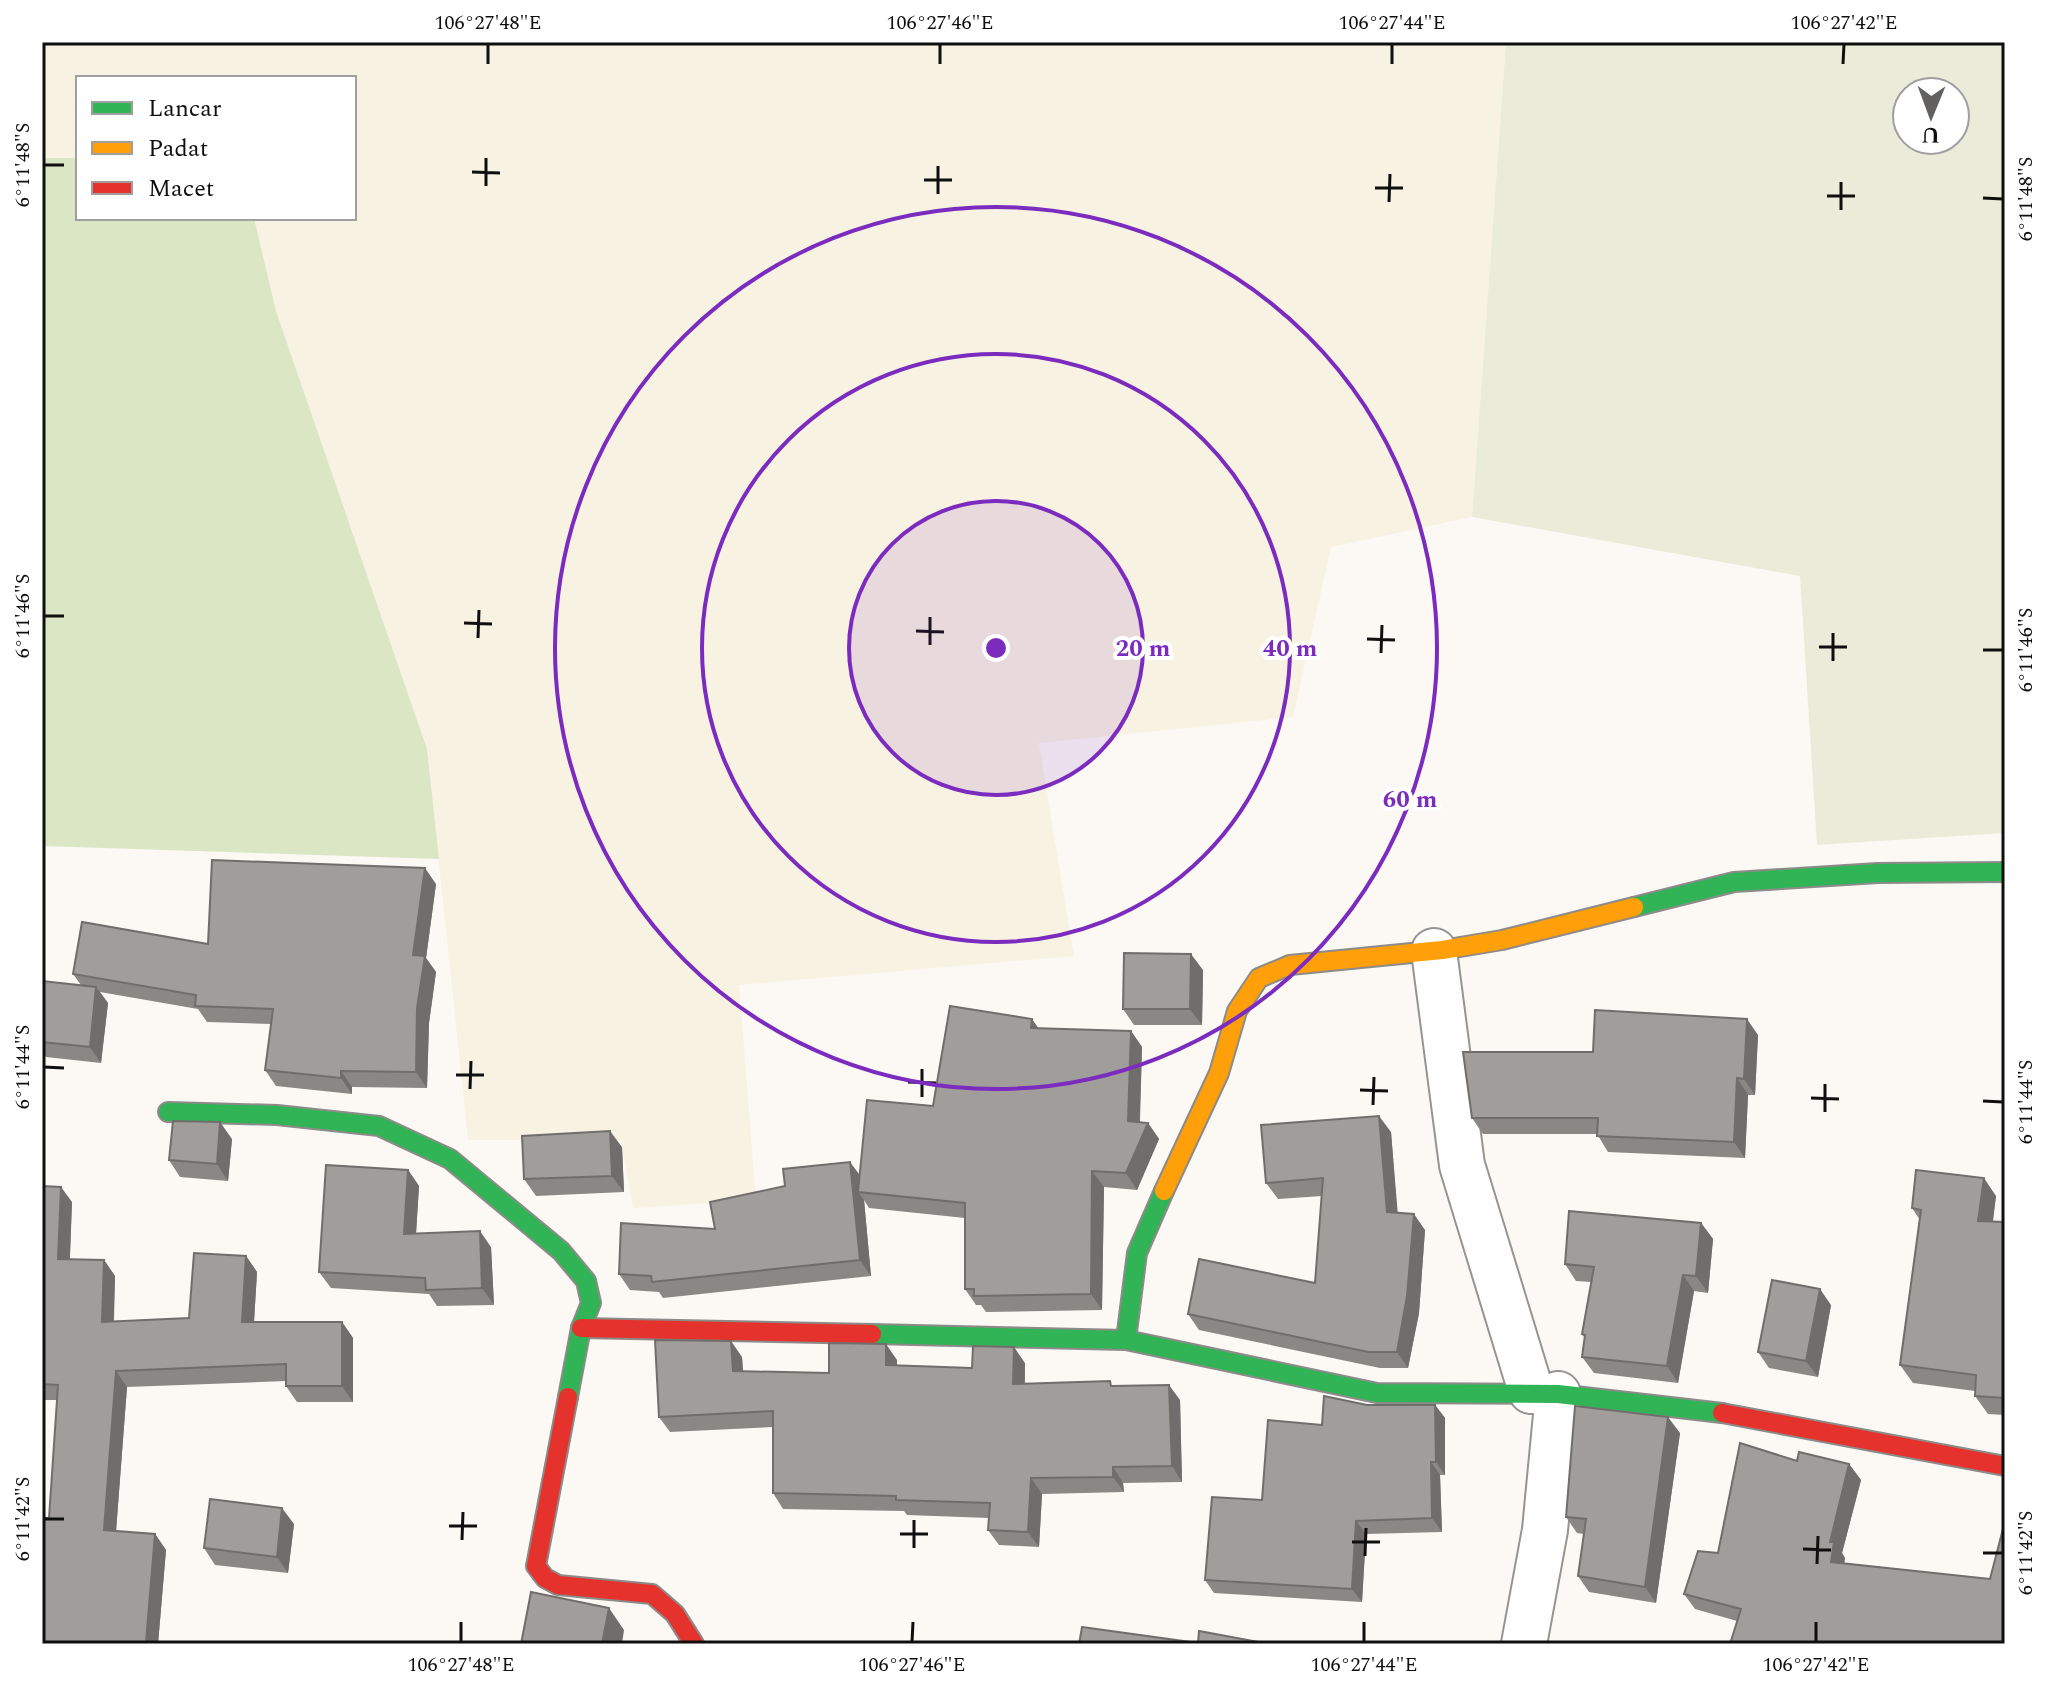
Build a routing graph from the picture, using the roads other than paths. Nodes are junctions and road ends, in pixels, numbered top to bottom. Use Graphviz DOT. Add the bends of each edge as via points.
graph roads {
  1 [pos="2005,872"];
  2 [pos="1434,951"];
  3 [pos="168,1112"];
  4 [pos="581,1328"];
  5 [pos="1126,1340"];
  6 [pos="1545,1393"];
  7 [pos="2005,1466"];
  8 [pos="694,1644"];
  9 [pos="1524,1644"];
  1 -- 2 [label="street" via="1734,882 1502,940"];
  2 -- 5 [label="street" via="1290,965 1259,978 1237,1011 1219,1073 1137,1253"];
  2 -- 6 [label="street" via="1462,1165"];
  3 -- 4 [label="street" via="277,1115 379,1126 430,1148 487,1187 561,1251 586,1281 591,1303"];
  4 -- 5 [label="street"];
  4 -- 8 [label="street" via="536,1566 544,1578 564,1586 649,1593 669,1608"];
  5 -- 6 [label="street" via="1377,1393"];
  6 -- 7 [label="street" via="1722,1413"];
  6 -- 9 [label="street" via="1545,1530"];
}
